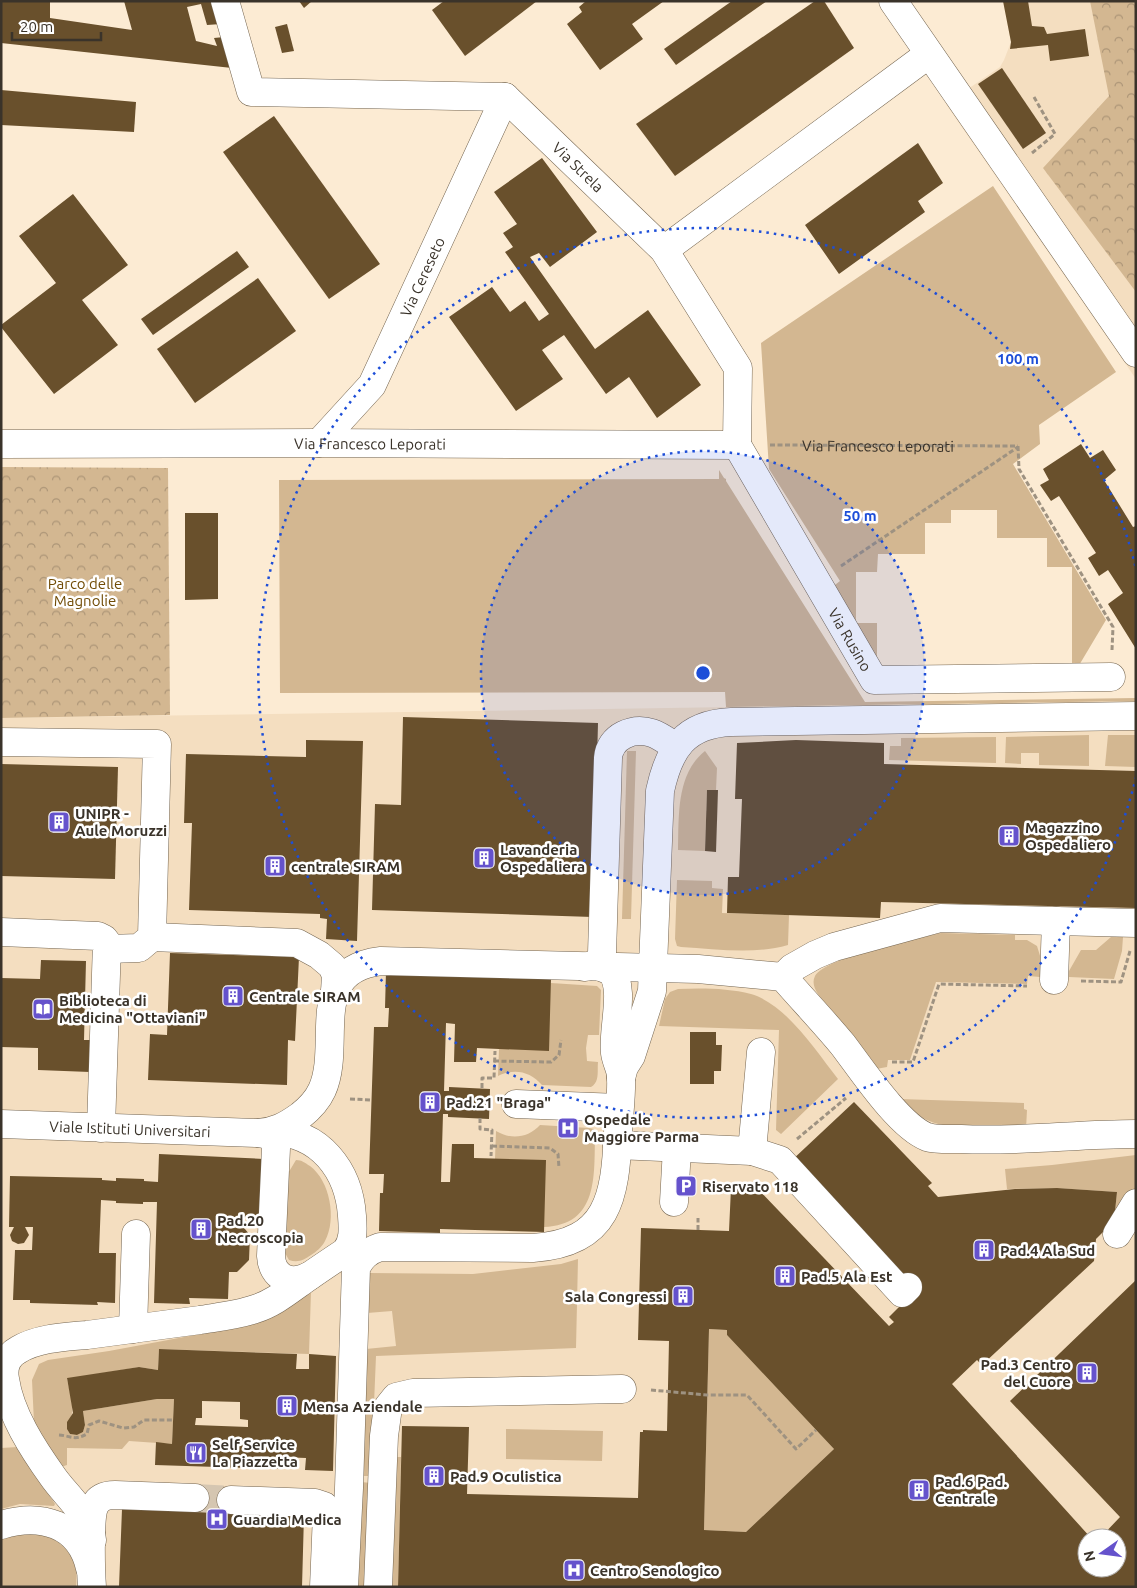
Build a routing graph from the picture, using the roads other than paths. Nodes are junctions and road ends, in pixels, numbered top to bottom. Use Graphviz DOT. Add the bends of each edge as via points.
graph roads {
  1 [pos="225,1"];
  2 [pos="893,1"];
  3 [pos="930,54"];
  4 [pos="505,97"];
  5 [pos="664,250"];
  6 [pos="1136,353"];
  7 [pos="319,443"];
  8 [pos="1,444"];
  9 [pos="737,445"];
  10 [pos="1111,677"];
  11 [pos="1136,716"];
  12 [pos="1,742"];
  13 [pos="676,747"];
  14 [pos="1056,921"];
  15 [pos="1133,923"];
  16 [pos="1,932"];
  17 [pos="152,937"];
  18 [pos="108,948"];
  19 [pos="592,967"];
  20 [pos="654,968"];
  21 [pos="783,977"];
  22 [pos="1042,984"];
  23 [pos="335,992"];
  24 [pos="761,1052"];
  25 [pos="621,1078"];
  26 [pos="516,1104"];
  27 [pos="619,1108"];
  28 [pos="1,1124"];
  29 [pos="101,1128"];
  30 [pos="264,1132"];
  31 [pos="1136,1134"];
  32 [pos="617,1145"];
  33 [pos="677,1148"];
  34 [pos="752,1151"];
  35 [pos="674,1202"];
  36 [pos="1136,1203"];
  37 [pos="136,1234"];
  38 [pos="1116,1234"];
  39 [pos="357,1251"];
  40 [pos="309,1276"];
  41 [pos="908,1287"];
  42 [pos="133,1329"];
  43 [pos="622,1389"];
  44 [pos="195,1498"];
  45 [pos="231,1500"];
  46 [pos="1,1525"];
  47 [pos="92,1540"];
  48 [pos="91,1582"];
  49 [pos="324,1587"];
  50 [pos="344,1587"];
  51 [pos="378,1587"];
  1 -- 4 [label="street" via="251,92"];
  2 -- 3 [label="street"];
  3 -- 5 [label="street"];
  3 -- 6 [label="street"];
  4 -- 5 [label="street, Via Strela"];
  4 -- 7 [label="street, Via Cereseto" via="372,385"];
  5 -- 9 [label="street" via="738,368"];
  7 -- 8 [label="street, Via Francesco Leporati"];
  7 -- 9 [label="street, Via Francesco Leporati"];
  9 -- 10 [label="street, Via Rusino" via="874,680"];
  11 -- 13 [label="street" via="723,722 694,731"];
  12 -- 17 [label="street" via="157,744"];
  13 -- 19 [label="street" via="653,734 638,731 621,736 610,749 602,954"];
  13 -- 20 [label="street" via="667,764 660,791"];
  14 -- 15 [label="street"];
  14 -- 21 [label="street" via="940,918 834,947 792,968"];
  14 -- 22 [label="street"];
  16 -- 18 [label="street" via="98,936 104,939"];
  17 -- 18 [label="street" via="135,949"];
  17 -- 23 [label="street" via="296,943 320,955 332,966 336,975"];
  18 -- 29 [label="street"];
  19 -- 20 [label="street"];
  19 -- 23 [label="street" via="381,961 349,972"];
  19 -- 25 [label="street" via="610,971 617,982 615,1053"];
  20 -- 21 [label="street"];
  20 -- 25 [label="street" via="652,991"];
  21 -- 31 [label="street" via="909,1126 928,1137 988,1140"];
  23 -- 30 [label="street" via="327,1073 316,1101 283,1128"];
  24 -- 34 [label="street"];
  25 -- 27 [label="street"];
  26 -- 27 [label="street"];
  27 -- 32 [label="street"];
  28 -- 29 [label="street, Viale Istituti Universitari"];
  29 -- 30 [label="street, Viale Istituti Universitari"];
  30 -- 39 [label="street, Viale Istituti Universitari" via="290,1134 307,1140 334,1161 350,1202"];
  30 -- 40 [label="street" via="270,1135 276,1148 272,1265 277,1274 288,1280"];
  32 -- 33 [label="street"];
  32 -- 39 [label="street" via="614,1183 604,1212 591,1228 566,1244 533,1248"];
  33 -- 34 [label="street"];
  33 -- 35 [label="street"];
  34 -- 41 [label="street" via="780,1160 902,1292"];
  36 -- 38 [label="street"];
  37 -- 42 [label="street"];
  39 -- 40 [label="street"];
  39 -- 50 [label="street, Viale Istituti Universitari"];
  40 -- 42 [label="street" via="267,1304 252,1310"];
  42 -- 47 [label="street" via="42,1341 13,1353 6,1363 4,1374 9,1396 30,1442 53,1478 84,1516"];
  43 -- 51 [label="street" via="413,1393 396,1397 388,1407 384,1436"];
  44 -- 47 [label="street" via="105,1496 94,1508"];
  45 -- 49 [label="street" via="315,1502 324,1506 327,1514"];
  46 -- 48 [label="street" via="34,1520 61,1526 76,1539 86,1555"];
  47 -- 48 [label="street"];
}
